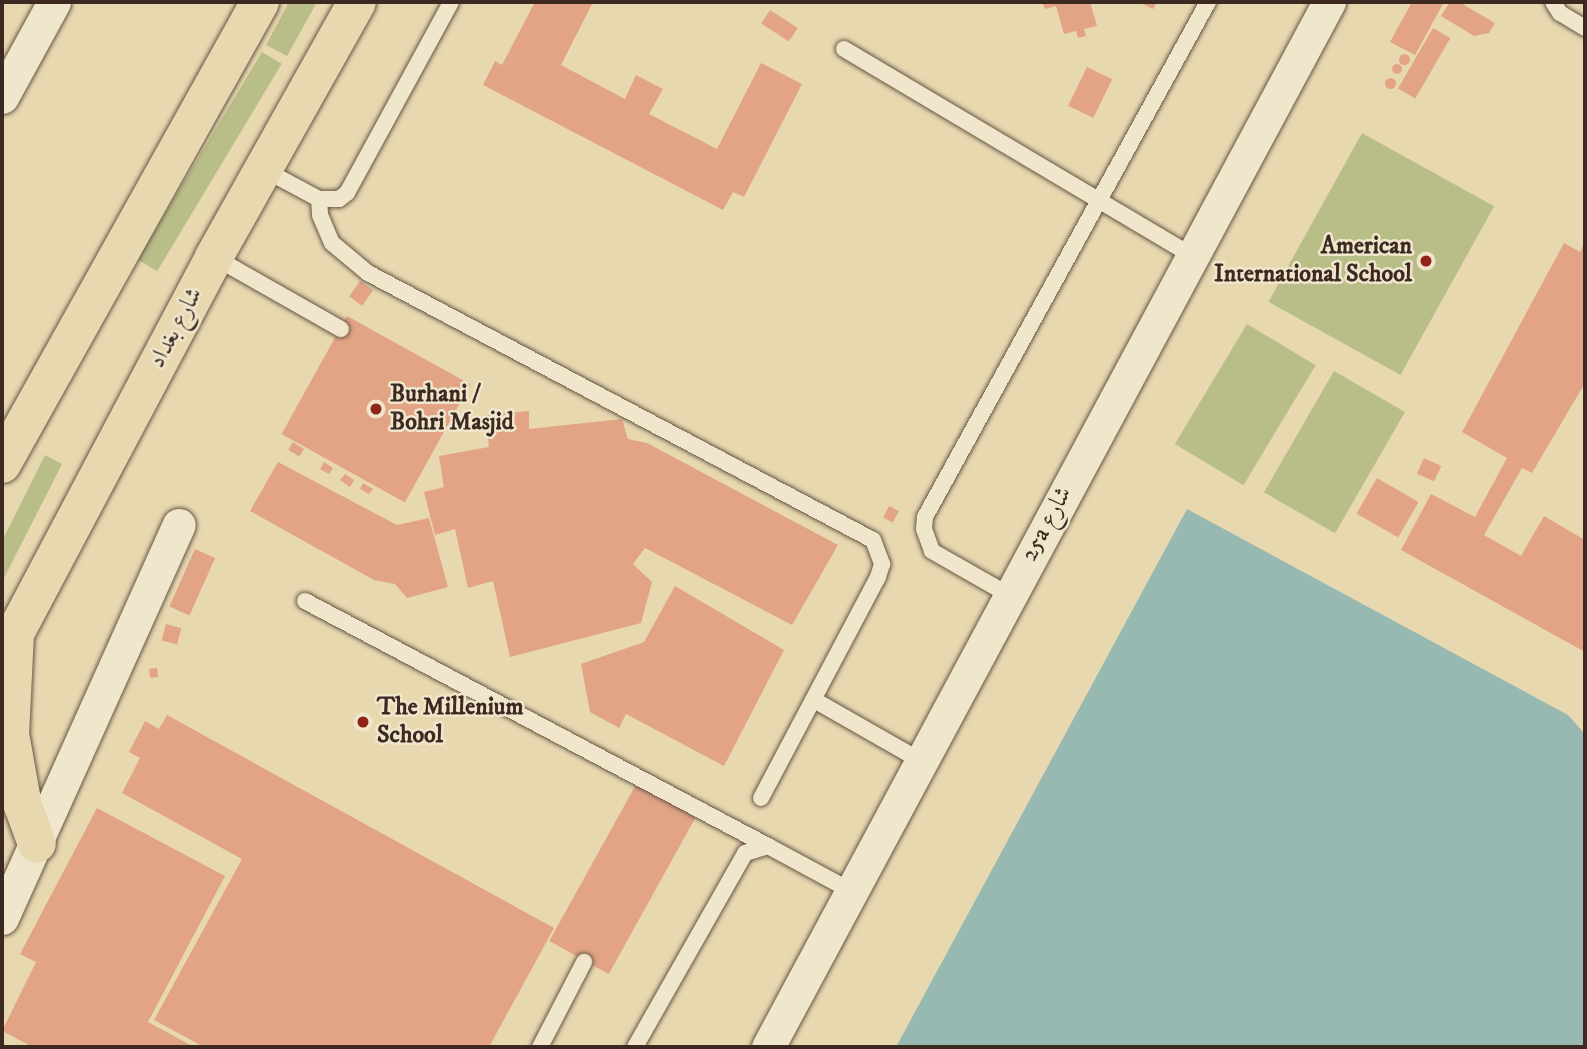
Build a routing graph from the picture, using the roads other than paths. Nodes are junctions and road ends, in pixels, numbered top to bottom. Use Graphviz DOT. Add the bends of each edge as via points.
graph roads {
  1 [pos="54,2"];
  2 [pos="260,2"];
  3 [pos="357,2"];
  4 [pos="452,2"];
  5 [pos="1208,2"];
  6 [pos="1553,2"];
  7 [pos="1326,3"];
  8 [pos="1585,28"];
  9 [pos="844,49"];
  10 [pos="2,97"];
  11 [pos="263,169"];
  12 [pos="319,199"];
  13 [pos="1097,202"];
  14 [pos="1192,256"];
  15 [pos="214,257"];
  16 [pos="341,329"];
  17 [pos="2,464"];
  18 [pos="179,525"];
  19 [pos="1009,595"];
  20 [pos="304,601"];
  21 [pos="8,646"];
  22 [pos="816,701"];
  23 [pos="923,762"];
  24 [pos="761,798"];
  25 [pos="37,844"];
  26 [pos="768,846"];
  27 [pos="853,892"];
  28 [pos="2,918"];
  29 [pos="584,962"];
  30 [pos="540,1047"];
  31 [pos="635,1047"];
  32 [pos="768,1047"];
  1 -- 10 [label="street"];
  2 -- 17 [label="main road"];
  3 -- 11 [label="main road, شارع بغداد"];
  4 -- 12 [label="lane" via="353,185 339,199"];
  5 -- 13 [label="lane"];
  6 -- 8 [label="lane" via="1560,13"];
  7 -- 14 [label="street, 25a شارع"];
  9 -- 13 [label="lane"];
  11 -- 12 [label="lane"];
  11 -- 15 [label="main road, شارع بغداد"];
  12 -- 22 [label="lane" via="320,215 332,243 368,273 873,540 882,564"];
  13 -- 14 [label="lane"];
  13 -- 19 [label="lane" via="925,517 932,551"];
  14 -- 19 [label="street, 25a شارع"];
  15 -- 16 [label="lane"];
  15 -- 21 [label="main road, شارع بغداد"];
  18 -- 25 [label="street"];
  19 -- 23 [label="street, 25a شارع"];
  20 -- 26 [label="lane"];
  21 -- 25 [label="main road" via="10,733 23,806"];
  22 -- 23 [label="lane"];
  22 -- 24 [label="lane"];
  23 -- 27 [label="street, 25a شارع"];
  25 -- 28 [label="street"];
  26 -- 27 [label="lane"];
  26 -- 31 [label="lane" via="756,847 737,862"];
  27 -- 32 [label="street, 25a شارع"];
  29 -- 30 [label="lane"];
}
